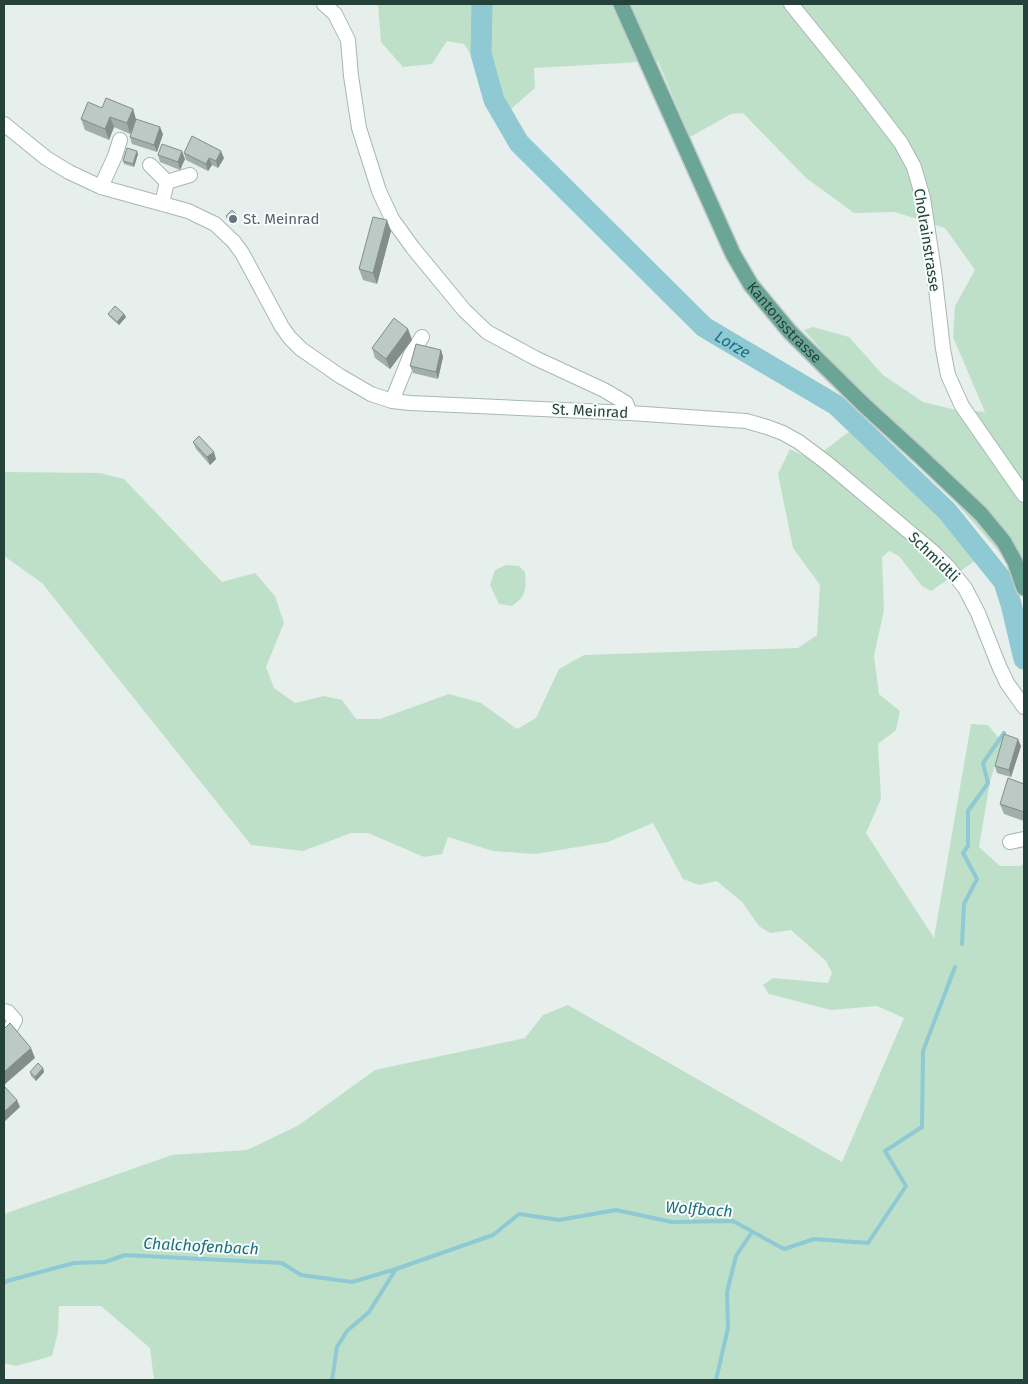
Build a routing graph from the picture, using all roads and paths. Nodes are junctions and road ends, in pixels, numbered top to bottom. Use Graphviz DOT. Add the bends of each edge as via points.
graph roads {
  1 [pos="324,4"];
  2 [pos="621,4"];
  3 [pos="791,4"];
  4 [pos="4,124"];
  5 [pos="120,140"];
  6 [pos="150,165"];
  7 [pos="190,175"];
  8 [pos="167,182"];
  9 [pos="102,187"];
  10 [pos="162,203"];
  11 [pos="422,337"];
  12 [pos="392,401"];
  13 [pos="630,413"];
  14 [pos="799,442"];
  15 [pos="1024,495"];
  16 [pos="1024,588"];
  17 [pos="1024,706"];
  18 [pos="1024,839"];
  19 [pos="1010,842"];
  20 [pos="4,1011"];
  21 [pos="4,1035"];
  1 -- 13 [label="street" via="335,14 348,40 359,128 379,191 392,218 413,248 464,310 488,332 604,390 626,403"];
  2 -- 16 [label="main road, Kantonsstrasse" via="733,254 751,285 796,339 981,514 1004,542"];
  3 -- 15 [label="street, Cholrainstrasse" via="901,143 914,167 923,198 948,375 962,406"];
  4 -- 9 [label="street, St. Meinrad" via="46,158"];
  5 -- 9 [label="street"];
  6 -- 8 [label="street"];
  7 -- 8 [label="street"];
  8 -- 10 [label="street"];
  9 -- 10 [label="street, St. Meinrad"];
  10 -- 12 [label="street, St. Meinrad" via="196,214 225,232 250,267 282,327 301,349 348,381"];
  11 -- 12 [label="street" via="411,354"];
  12 -- 13 [label="street, St. Meinrad"];
  13 -- 14 [label="street, St. Meinrad" via="746,422 783,433"];
  14 -- 17 [label="street, Schmidtli" via="925,546 957,577 978,613 1007,683"];
  18 -- 19 [label="street"];
  20 -- 21 [label="street" via="15,1020"];
}
